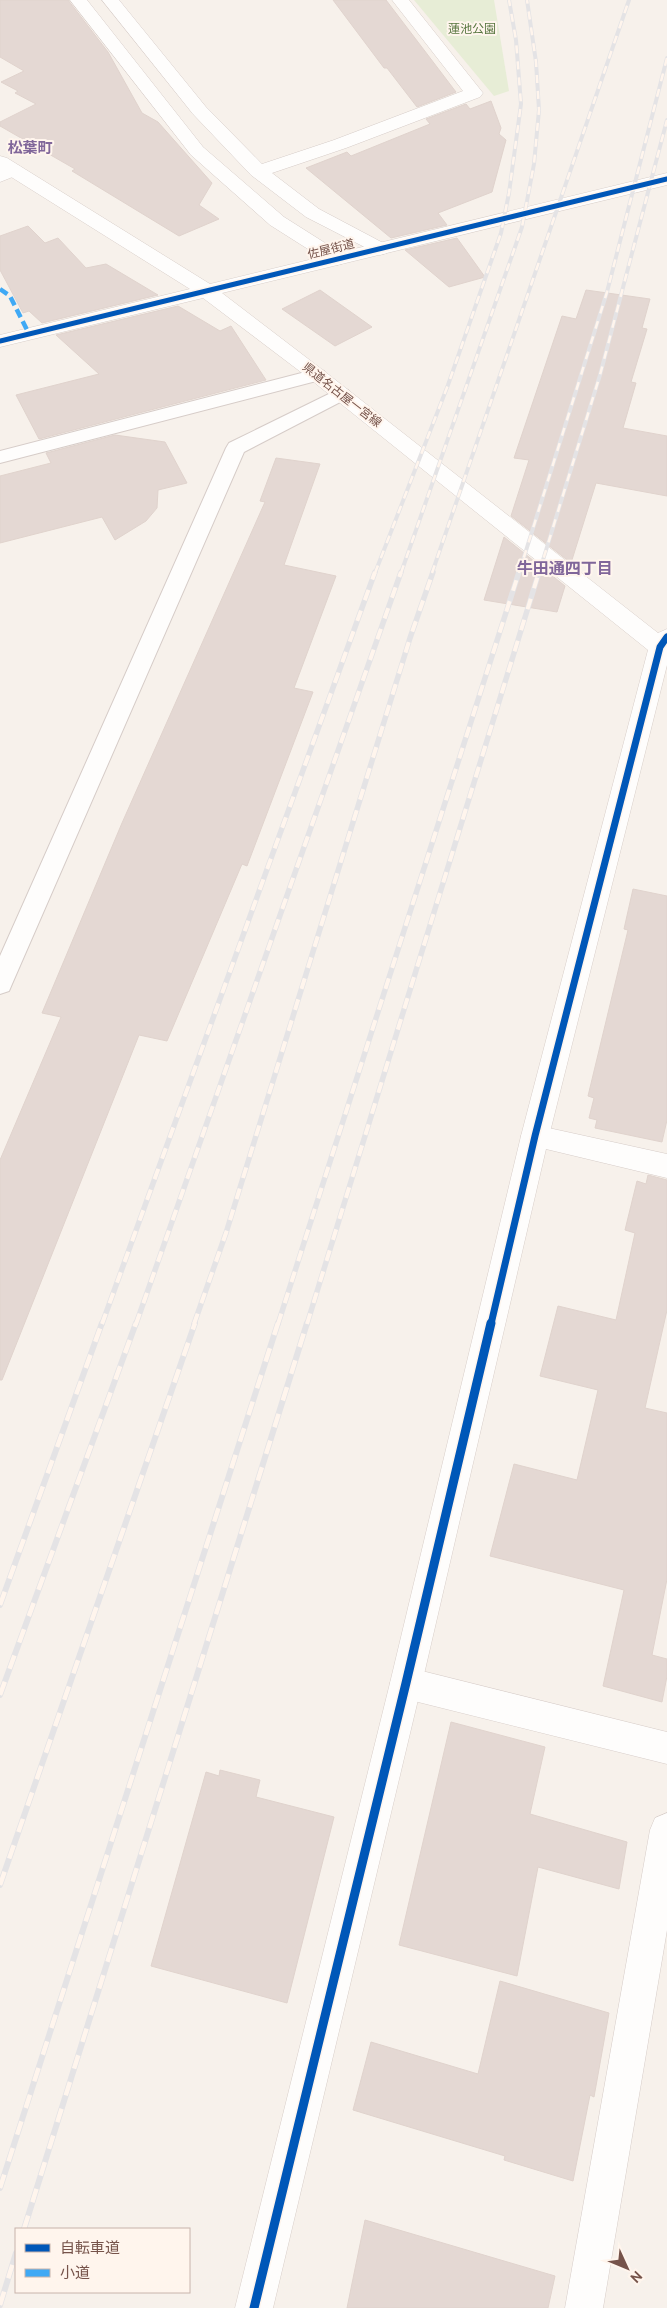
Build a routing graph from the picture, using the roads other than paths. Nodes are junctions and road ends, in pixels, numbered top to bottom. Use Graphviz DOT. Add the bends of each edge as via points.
graph roads {
  1 [pos="78,0"];
  2 [pos="110,0"];
  3 [pos="400,0"];
  4 [pos="4,169"];
  5 [pos="258,171"];
  6 [pos="667,179"];
  7 [pos="380,249"];
  8 [pos="337,259"];
  9 [pos="207,291"];
  10 [pos="0,341"];
  11 [pos="317,375"];
  12 [pos="341,394"];
  13 [pos="0,457"];
  14 [pos="665,646"];
  15 [pos="0,984"];
  16 [pos="535,1136"];
  17 [pos="667,1166"];
  18 [pos="406,1683"];
  19 [pos="667,1748"];
  20 [pos="667,1830"];
  21 [pos="254,2308"];
  22 [pos="584,2308"];
  1 -- 8 [label="street" via="197,151 277,221"];
  2 -- 5 [label="street" via="181,89"];
  3 -- 5 [label="street" via="474,93"];
  4 -- 9 [label="street, 県道名古屋一宮線"];
  5 -- 7 [label="street" via="304,208"];
  6 -- 7 [label="street, 佐屋街道"];
  7 -- 8 [label="street, 佐屋街道"];
  8 -- 9 [label="street, 佐屋街道"];
  9 -- 10 [label="street, 佐屋街道"];
  9 -- 11 [label="street, 県道名古屋一宮線"];
  11 -- 12 [label="street, 県道名古屋一宮線"];
  11 -- 13 [label="lane"];
  12 -- 14 [label="street, 県道名古屋一宮線"];
  12 -- 15 [label="lane" via="236,448"];
  14 -- 16 [label="street"];
  16 -- 17 [label="street"];
  16 -- 18 [label="street"];
  18 -- 19 [label="street"];
  18 -- 21 [label="street"];
  20 -- 22 [label="street"];
}
